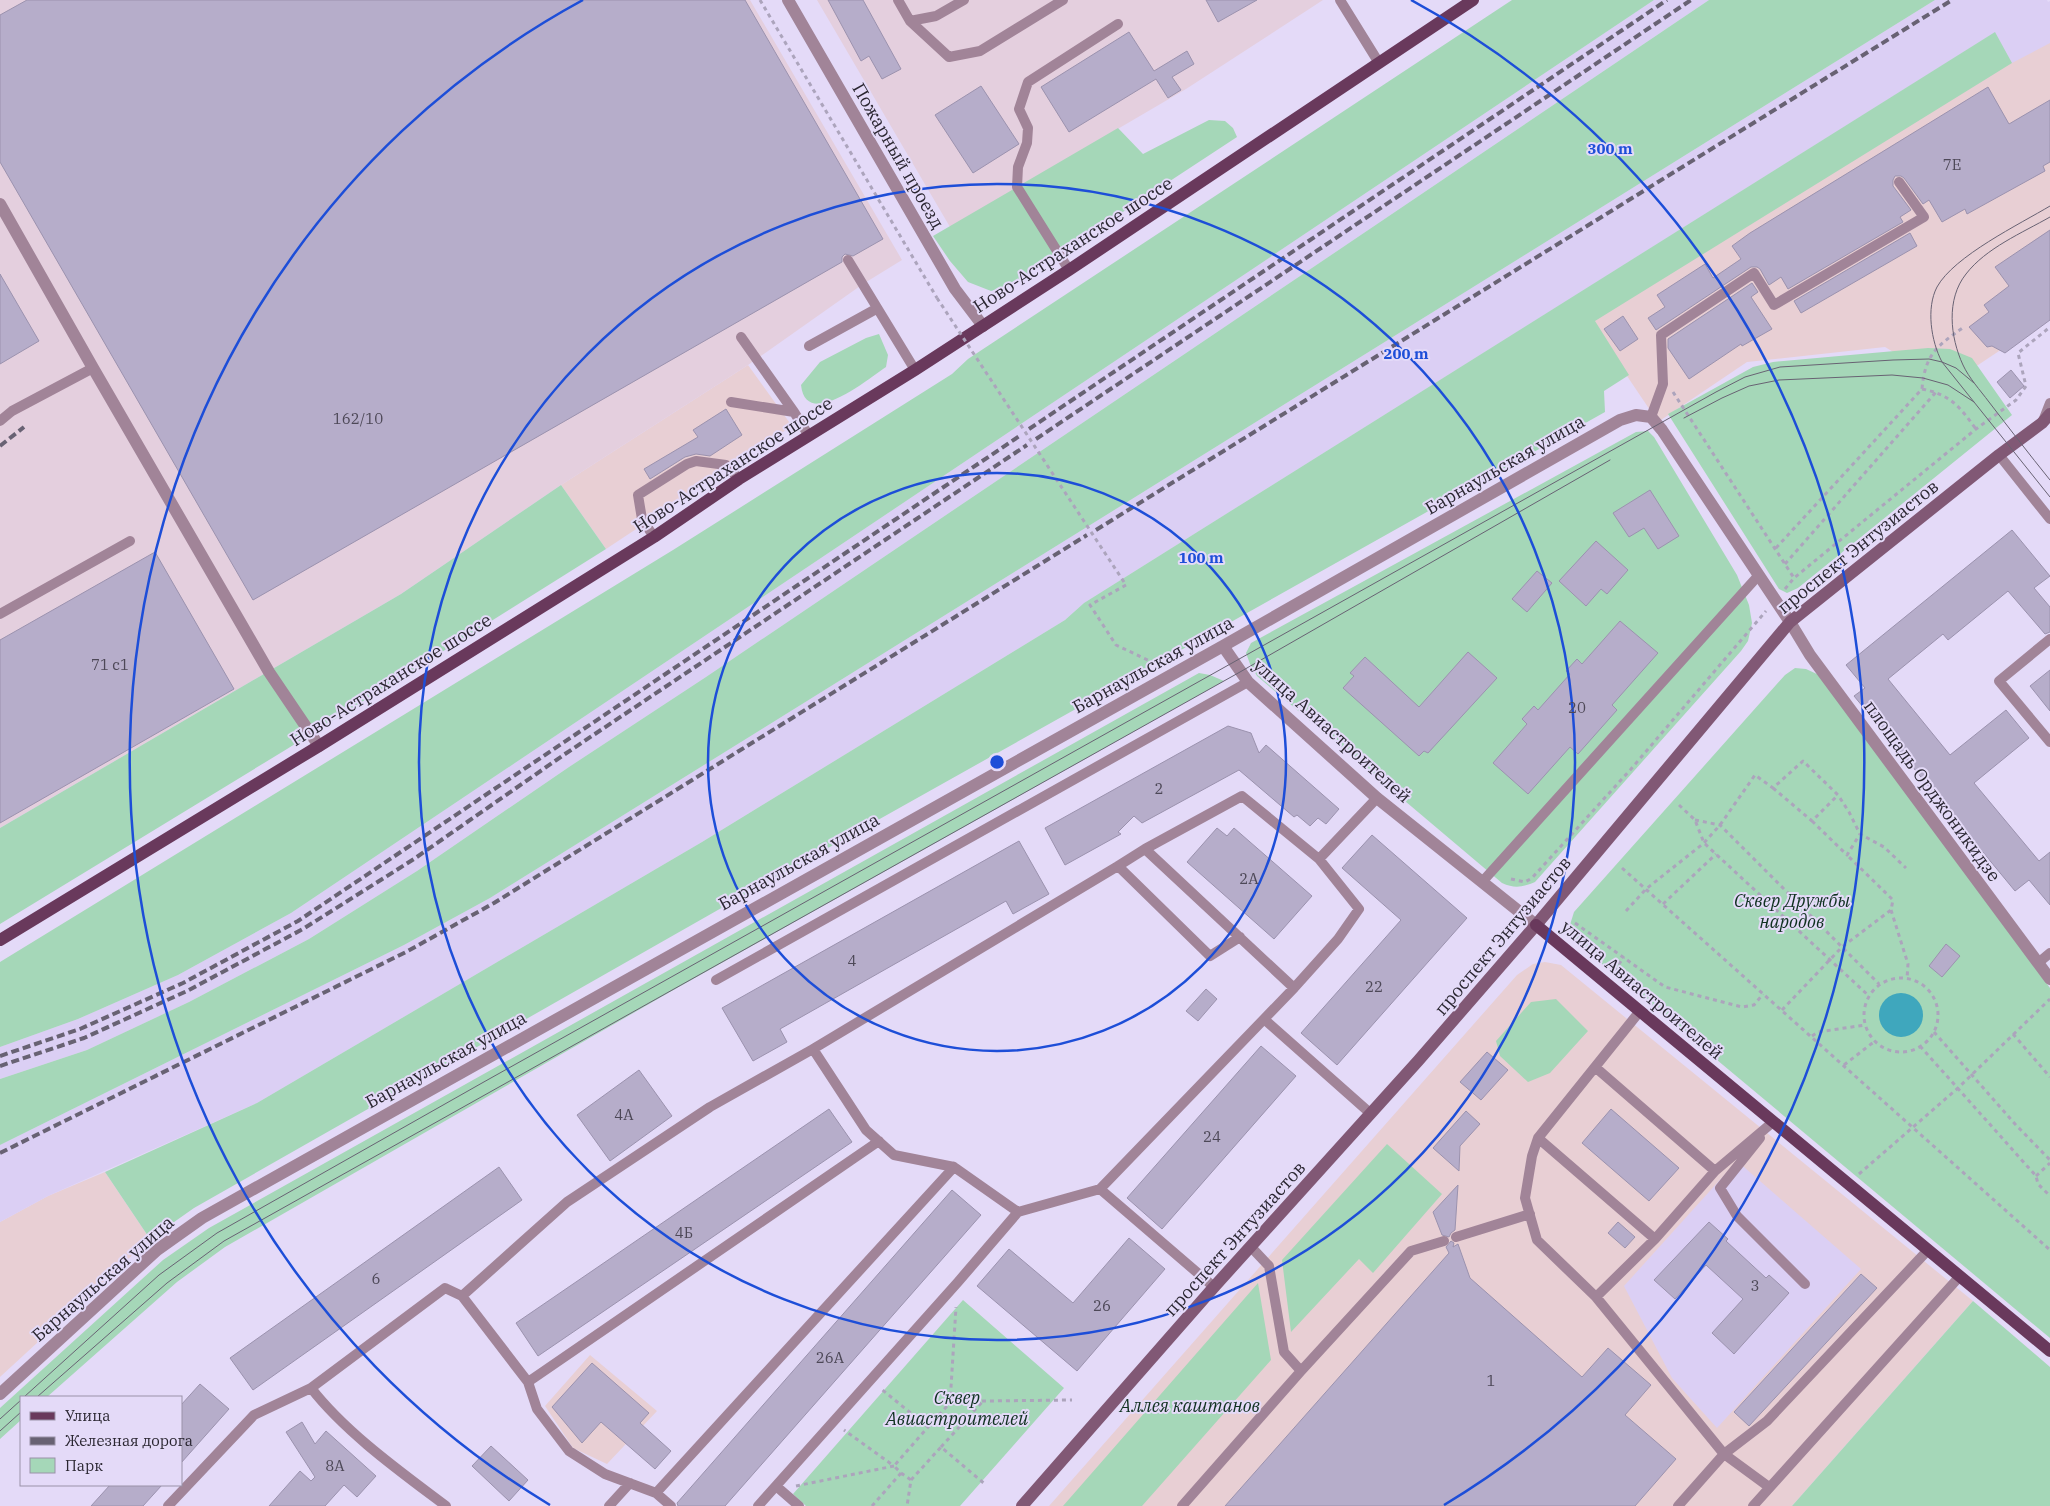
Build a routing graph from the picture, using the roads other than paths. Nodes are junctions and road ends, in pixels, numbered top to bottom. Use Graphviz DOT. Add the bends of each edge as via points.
graph roads {
  1 [pos="788,0"];
  2 [pos="898,0"];
  3 [pos="964,0"];
  4 [pos="1063,0"];
  5 [pos="1340,0"];
  6 [pos="1473,0"];
  7 [pos="910,22"];
  8 [pos="1118,24"];
  9 [pos="1379,63"];
  10 [pos="1899,182"];
  11 [pos="0,204"];
  12 [pos="848,260"];
  13 [pos="1069,270"];
  14 [pos="876,309"];
  15 [pos="983,326"];
  16 [pos="741,336"];
  17 [pos="809,346"];
  18 [pos="93,368"];
  19 [pos="915,370"];
  20 [pos="731,402"];
  21 [pos="2050,403"];
  22 [pos="794,412"];
  23 [pos="1651,417"];
  24 [pos="2047,419"];
  25 [pos="0,421"];
  26 [pos="810,436"];
  27 [pos="1999,455"];
  28 [pos="739,478"];
  29 [pos="2050,519"];
  30 [pos="654,537"];
  31 [pos="130,541"];
  32 [pos="1758,576"];
  33 [pos="0,614"];
  34 [pos="1790,622"];
  35 [pos="2050,638"];
  36 [pos="1223,646"];
  37 [pos="1248,682"];
  38 [pos="2050,742"];
  39 [pos="319,746"];
  40 [pos="1377,798"];
  41 [pos="1145,849"];
  42 [pos="1319,859"];
  43 [pos="1118,866"];
  44 [pos="1482,882"];
  45 [pos="1536,925"];
  46 [pos="1240,937"];
  47 [pos="0,940"];
  48 [pos="2050,953"];
  49 [pos="2038,964"];
  50 [pos="2050,979"];
  51 [pos="716,980"];
  52 [pos="1294,988"];
  53 [pos="1640,1011"];
  54 [pos="1264,1019"];
  55 [pos="813,1049"];
  56 [pos="1594,1067"];
  57 [pos="1370,1113"];
  58 [pos="1772,1122"];
  59 [pos="1538,1138"];
  60 [pos="879,1141"];
  61 [pos="954,1168"];
  62 [pos="1715,1171"];
  63 [pos="1100,1189"];
  64 [pos="1018,1212"];
  65 [pos="1530,1214"];
  66 [pos="1456,1237"];
  67 [pos="1656,1239"];
  68 [pos="1444,1241"];
  69 [pos="1252,1247"];
  70 [pos="1928,1250"];
  71 [pos="1960,1276"];
  72 [pos="1805,1284"];
  73 [pos="1214,1287"];
  74 [pos="462,1296"];
  75 [pos="1596,1297"];
  76 [pos="2050,1351"];
  77 [pos="1301,1371"];
  78 [pos="528,1382"];
  79 [pos="312,1388"];
  80 [pos="0,1394"];
  81 [pos="1724,1454"];
  82 [pos="630,1483"];
  83 [pos="776,1486"];
  84 [pos="1769,1487"];
  85 [pos="656,1493"];
  86 [pos="168,1506"];
  87 [pos="446,1506"];
  88 [pos="609,1506"];
  89 [pos="671,1506"];
  90 [pos="758,1506"];
  91 [pos="799,1506"];
  92 [pos="1022,1506"];
  93 [pos="1182,1506"];
  94 [pos="1678,1506"];
  95 [pos="1752,1506"];
  1 -- 15 [label="street, Пожарный проезд" via="956,290"];
  2 -- 7 [label="lane"];
  3 -- 7 [label="lane" via="936,16"];
  4 -- 7 [label="lane" via="980,51 949,57"];
  5 -- 9 [label="lane"];
  6 -- 9 [label="main road, Ново-Астраханское шоссе"];
  8 -- 13 [label="lane" via="1028,82 1019,109 1028,128 1027,143 1018,167 1017,187"];
  9 -- 13 [label="main road, Ново-Астраханское шоссе"];
  10 -- 23 [label="lane" via="1924,217 1774,305 1754,273 1661,335 1663,384"];
  11 -- 18 [label="street"];
  12 -- 14 [label="lane"];
  13 -- 15 [label="main road, Ново-Астраханское шоссе"];
  14 -- 17 [label="lane"];
  14 -- 19 [label="lane"];
  15 -- 19 [label="main road, Ново-Астраханское шоссе"];
  16 -- 22 [label="lane"];
  18 -- 25 [label="lane" via="12,411"];
  18 -- 39 [label="street" via="269,672"];
  19 -- 26 [label="main road, Ново-Астраханское шоссе"];
  20 -- 22 [label="lane"];
  21 -- 24 [label="lane"];
  22 -- 26 [label="lane"];
  23 -- 32 [label="street, площадь Орджоникидзе"];
  23 -- 36 [label="street, Барнаульская улица" via="1620,420"];
  24 -- 27 [label="main road, проспект Энтузиастов"];
  26 -- 28 [label="main road, Ново-Астраханское шоссе"];
  27 -- 29 [label="lane"];
  27 -- 34 [label="main road, проспект Энтузиастов"];
  28 -- 30 [label="main road, Ново-Астраханское шоссе"];
  28 -- 30 [label="lane" via="726,465 696,461 638,495 642,518"];
  30 -- 39 [label="main road, Ново-Астраханское шоссе"];
  31 -- 33 [label="lane"];
  32 -- 34 [label="street, площадь Орджоникидзе"];
  32 -- 44 [label="lane"];
  34 -- 45 [label="main road, проспект Энтузиастов"];
  34 -- 49 [label="street, площадь Орджоникидзе" via="1810,655"];
  35 -- 38 [label="lane" via="1999,681"];
  36 -- 37 [label="street, улица Авиастроителей"];
  36 -- 80 [label="street, Барнаульская улица" via="202,1218 157,1250"];
  37 -- 40 [label="street, улица Авиастроителей"];
  37 -- 51 [label="lane"];
  39 -- 47 [label="main road, Ново-Астраханское шоссе"];
  40 -- 42 [label="lane"];
  40 -- 44 [label="street, улица Авиастроителей"];
  41 -- 42 [label="lane" via="1242,796"];
  41 -- 43 [label="lane"];
  41 -- 46 [label="lane"];
  42 -- 52 [label="lane" via="1359,909"];
  43 -- 46 [label="lane" via="1210,956"];
  43 -- 55 [label="lane"];
  44 -- 45 [label="street, улица Авиастроителей"];
  45 -- 53 [label="main road, улица Авиастроителей"];
  45 -- 57 [label="main road, проспект Энтузиастов"];
  46 -- 52 [label="lane"];
  48 -- 49 [label="lane"];
  49 -- 50 [label="street, площадь Орджоникидзе"];
  52 -- 54 [label="lane"];
  53 -- 56 [label="lane"];
  53 -- 58 [label="main road, улица Авиастроителей"];
  54 -- 57 [label="lane"];
  54 -- 63 [label="lane"];
  55 -- 60 [label="lane" via="866,1130"];
  55 -- 74 [label="lane" via="710,1107 566,1202"];
  56 -- 59 [label="lane"];
  56 -- 62 [label="lane"];
  57 -- 69 [label="main road, проспект Энтузиастов"];
  58 -- 62 [label="lane"];
  58 -- 70 [label="main road, улица Авиастроителей"];
  58 -- 72 [label="lane" via="1720,1188 1737,1216"];
  59 -- 65 [label="lane" via="1526,1198"];
  59 -- 67 [label="lane"];
  60 -- 61 [label="lane" via="894,1155"];
  60 -- 78 [label="lane"];
  61 -- 64 [label="lane"];
  61 -- 85 [label="lane"];
  62 -- 67 [label="lane"];
  63 -- 64 [label="lane"];
  63 -- 73 [label="lane"];
  64 -- 83 [label="lane"];
  65 -- 66 [label="lane"];
  65 -- 75 [label="lane" via="1537,1240"];
  67 -- 75 [label="lane"];
  68 -- 77 [label="lane" via="1411,1251"];
  69 -- 73 [label="main road, проспект Энтузиастов"];
  69 -- 77 [label="lane" via="1269,1266 1284,1352"];
  70 -- 71 [label="main road, улица Авиастроителей"];
  70 -- 81 [label="lane" via="1767,1421"];
  71 -- 76 [label="main road, улица Авиастроителей"];
  71 -- 84 [label="lane"];
  73 -- 92 [label="main road, проспект Энтузиастов"];
  74 -- 78 [label="lane"];
  74 -- 79 [label="lane" via="445,1288"];
  75 -- 81 [label="lane"];
  77 -- 93 [label="lane"];
  78 -- 82 [label="lane" via="537,1409 569,1451 605,1474"];
  79 -- 86 [label="lane" via="254,1415"];
  79 -- 87 [label="lane" via="326,1407"];
  81 -- 84 [label="lane"];
  81 -- 94 [label="lane"];
  82 -- 85 [label="lane"];
  82 -- 88 [label="lane"];
  83 -- 90 [label="lane"];
  83 -- 91 [label="lane"];
  84 -- 95 [label="lane"];
  85 -- 89 [label="lane"];
}
